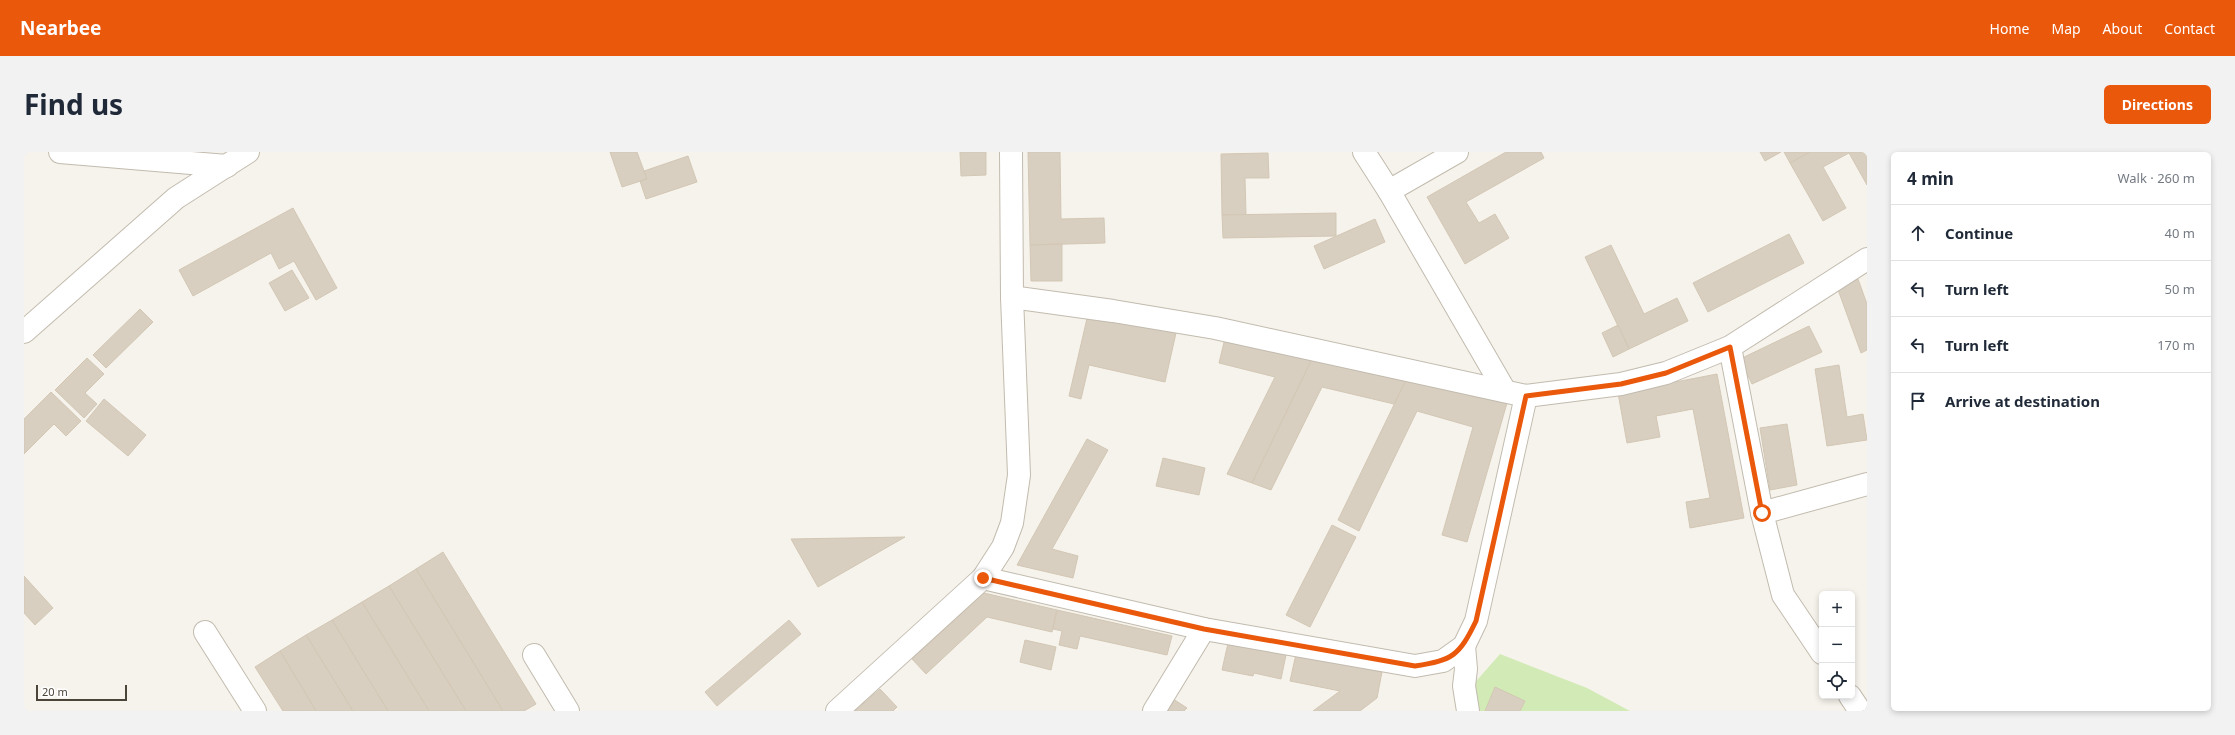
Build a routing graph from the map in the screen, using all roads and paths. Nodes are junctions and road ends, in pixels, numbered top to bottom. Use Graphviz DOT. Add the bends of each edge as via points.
graph roads {
  1 [pos="60,152"];
  2 [pos="248,152"];
  3 [pos="1011,152"];
  4 [pos="1364,152"];
  5 [pos="1457,152"];
  6 [pos="227,166"];
  7 [pos="1390,191"];
  8 [pos="1867,259"];
  9 [pos="1012,297"];
  10 [pos="24,332"];
  11 [pos="1730,347"];
  12 [pos="1505,391"];
  13 [pos="1526,396"];
  14 [pos="1867,484"];
  15 [pos="1762,513"];
  16 [pos="983,578"];
  17 [pos="1204,629"];
  18 [pos="205,632"];
  19 [pos="1464,646"];
  20 [pos="1819,649"];
  21 [pos="534,655"];
  22 [pos="1852,699"];
  23 [pos="255,711"];
  24 [pos="568,711"];
  25 [pos="837,711"];
  26 [pos="1154,711"];
  27 [pos="1468,711"];
  28 [pos="1860,711"];
  1 -- 6 [label="street"];
  2 -- 6 [label="street"];
  3 -- 9 [label="street"];
  4 -- 7 [label="street"];
  5 -- 7 [label="street"];
  6 -- 10 [label="street" via="176,198"];
  7 -- 12 [label="street"];
  8 -- 11 [label="street"];
  9 -- 12 [label="street" via="1215,328"];
  9 -- 16 [label="street" via="1018,475 1012,523 1003,547"];
  11 -- 13 [label="street" via="1666,373 1621,384"];
  11 -- 15 [label="street"];
  12 -- 13 [label="street"];
  13 -- 19 [label="street" via="1476,621"];
  14 -- 15 [label="street"];
  15 -- 20 [label="street" via="1783,595"];
  16 -- 17 [label="street"];
  16 -- 25 [label="street"];
  17 -- 19 [label="street" via="1415,666 1443,662"];
  17 -- 26 [label="street"];
  18 -- 23 [label="street"];
  19 -- 27 [label="street" via="1464,686"];
  21 -- 24 [label="street"];
  22 -- 28 [label="street"];
}
